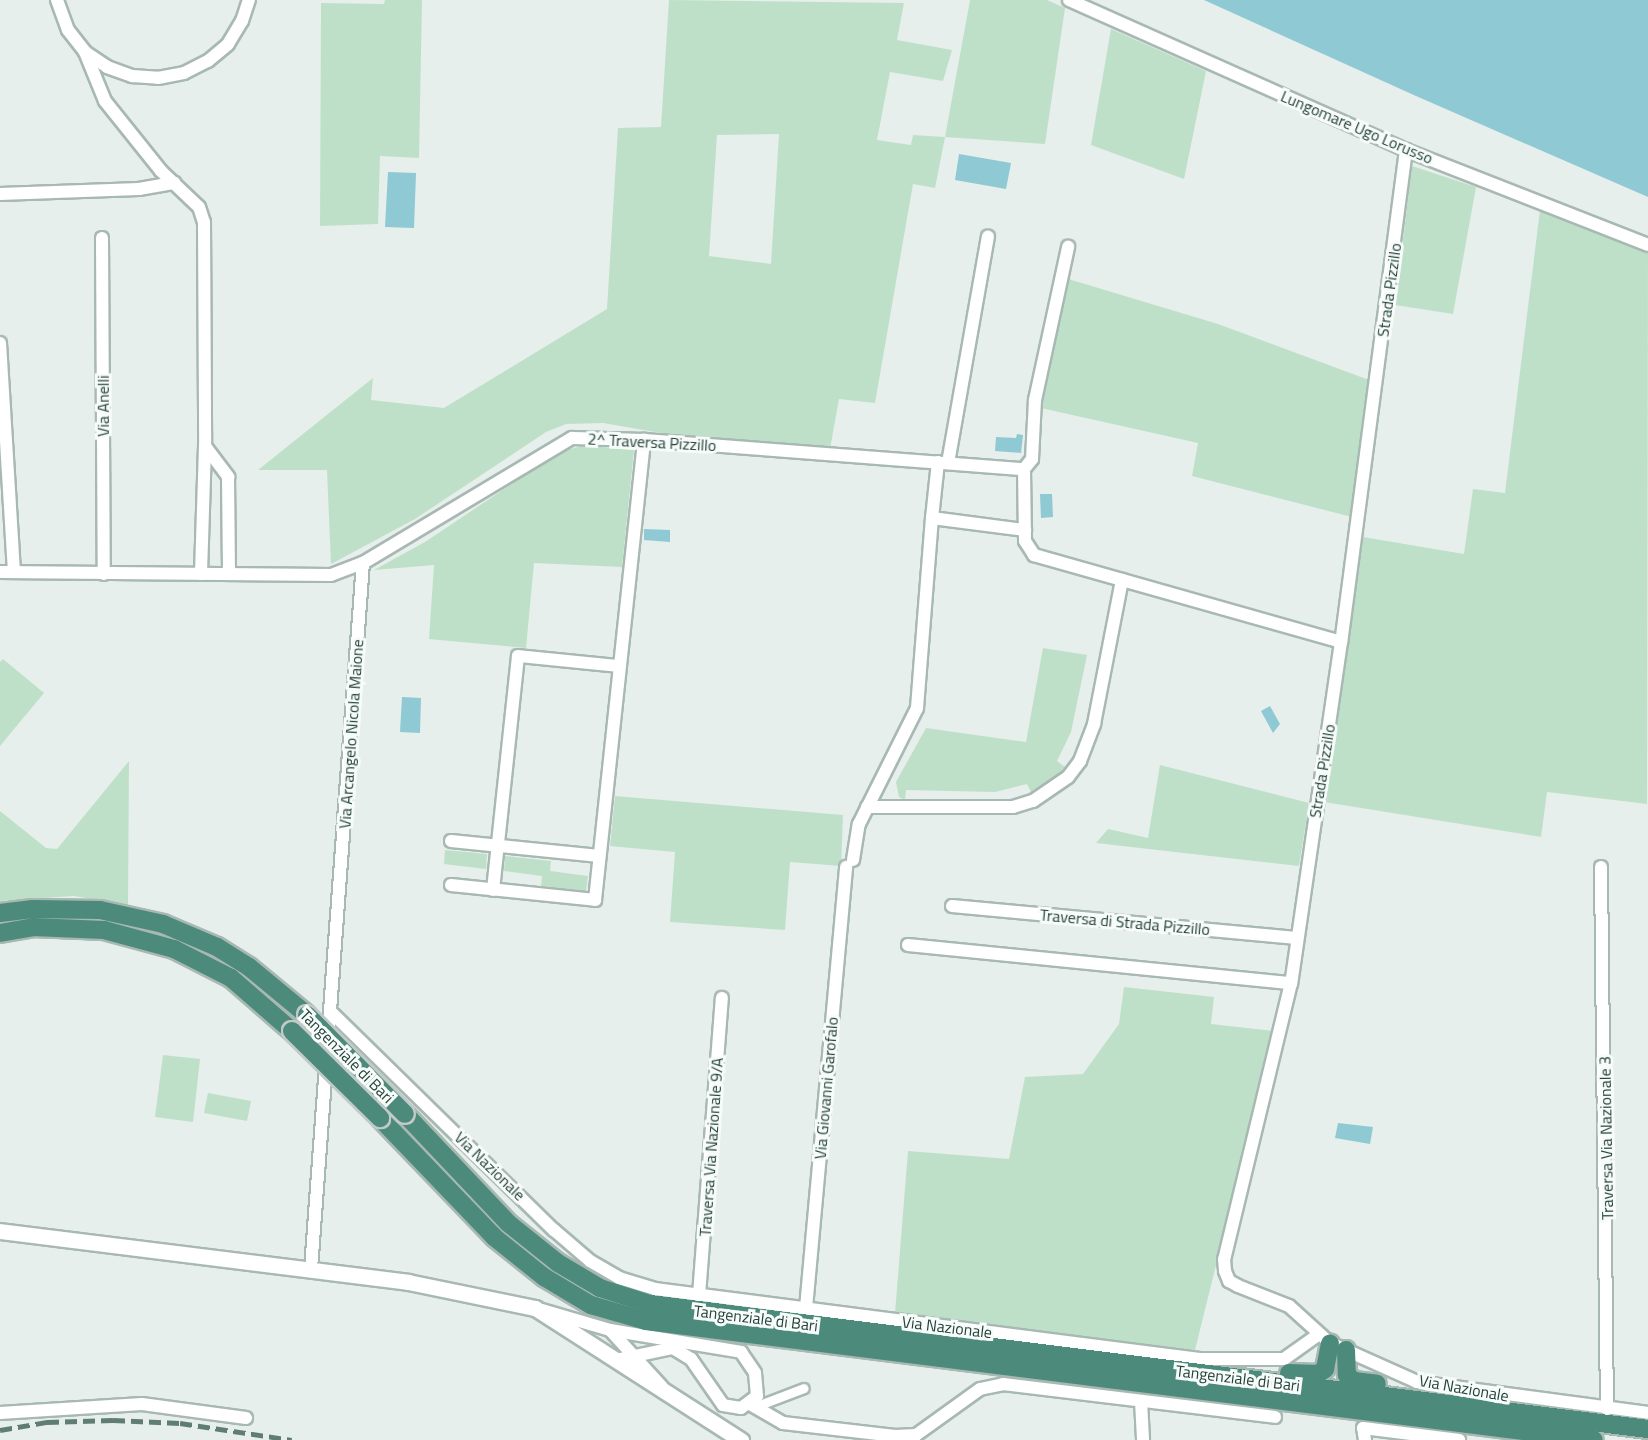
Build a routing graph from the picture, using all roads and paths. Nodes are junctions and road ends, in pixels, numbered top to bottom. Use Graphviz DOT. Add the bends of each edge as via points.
graph roads {
  1 [pos="57,0"];
  2 [pos="249,0"];
  3 [pos="1069,0"];
  4 [pos="85,52"];
  5 [pos="1406,150"];
  6 [pos="174,183"];
  7 [pos="0,194"];
  8 [pos="102,237"];
  9 [pos="988,237"];
  10 [pos="1648,245"];
  11 [pos="1068,248"];
  12 [pos="0,343"];
  13 [pos="644,440"];
  14 [pos="205,446"];
  15 [pos="943,462"];
  16 [pos="1024,469"];
  17 [pos="932,518"];
  18 [pos="1025,530"];
  19 [pos="363,563"];
  20 [pos="0,572"];
  21 [pos="14,572"];
  22 [pos="104,574"];
  23 [pos="201,574"];
  24 [pos="229,574"];
  25 [pos="1122,580"];
  26 [pos="1341,642"];
  27 [pos="619,666"];
  28 [pos="867,807"];
  29 [pos="451,840"];
  30 [pos="497,845"];
  31 [pos="599,856"];
  32 [pos="1601,867"];
  33 [pos="451,885"];
  34 [pos="493,890"];
  35 [pos="952,906"];
  36 [pos="0,913"];
  37 [pos="0,933"];
  38 [pos="1297,938"];
  39 [pos="908,945"];
  40 [pos="1291,983"];
  41 [pos="722,998"];
  42 [pos="331,1012"];
  43 [pos="0,1231"];
  44 [pos="311,1269"];
  45 [pos="699,1295"];
  46 [pos="535,1308"];
  47 [pos="806,1308"];
  48 [pos="610,1330"];
  49 [pos="1332,1342"];
  50 [pos="597,1346"];
  51 [pos="658,1352"];
  52 [pos="635,1356"];
  53 [pos="616,1360"];
  54 [pos="1190,1372"];
  55 [pos="651,1373"];
  56 [pos="804,1388"];
  57 [pos="668,1395"];
  58 [pos="1405,1399"];
  59 [pos="1141,1401"];
  60 [pos="752,1406"];
  61 [pos="1607,1409"];
  62 [pos="0,1413"];
  63 [pos="1648,1413"];
  64 [pos="1275,1417"];
  65 [pos="246,1418"];
  66 [pos="1648,1429"];
  67 [pos="741,1440"];
  68 [pos="1143,1440"];
  69 [pos="1365,1440"];
  70 [pos="1459,1440"];
  71 [pos="1594,1440"];
  1 -- 4 [label="street" via="68,30"];
  2 -- 4 [label="street" via="228,44 208,61 184,73 158,78 132,76 107,67"];
  3 -- 5 [label="street, Lungomare Ugo Lorusso"];
  4 -- 6 [label="street" via="105,101"];
  5 -- 10 [label="street, Lungomare Ugo Lorusso"];
  5 -- 26 [label="street, Strada Pizzillo"];
  6 -- 7 [label="street" via="139,189"];
  6 -- 14 [label="street" via="199,207 204,222"];
  8 -- 22 [label="street, Via Anelli"];
  9 -- 15 [label="street"];
  11 -- 16 [label="street" via="1035,400 1032,459"];
  12 -- 21 [label="street"];
  13 -- 15 [label="street, 2^ Traversa Pizzillo"];
  13 -- 19 [label="street, 2^ Traversa Pizzillo" via="572,438"];
  13 -- 27 [label="street"];
  14 -- 23 [label="street"];
  14 -- 24 [label="street" via="228,477"];
  15 -- 16 [label="street, 2^ Traversa Pizzillo"];
  15 -- 17 [label="street"];
  16 -- 18 [label="street"];
  17 -- 18 [label="street"];
  17 -- 28 [label="street, Via Giovanni Garofalo" via="917,708"];
  18 -- 25 [label="street" via="1025,541 1034,555"];
  19 -- 24 [label="street" via="331,575"];
  19 -- 42 [label="street, Via Arcangelo Nicola Maione"];
  20 -- 21 [label="street"];
  21 -- 22 [label="street"];
  22 -- 23 [label="street"];
  23 -- 24 [label="street"];
  25 -- 26 [label="street"];
  25 -- 28 [label="street" via="1094,724 1080,762 1068,777 1034,801 1013,807"];
  26 -- 38 [label="street, Strada Pizzillo"];
  27 -- 30 [label="street" via="518,656"];
  27 -- 31 [label="street"];
  28 -- 47 [label="street, Via Giovanni Garofalo" via="849,864"];
  29 -- 30 [label="street"];
  30 -- 31 [label="street"];
  30 -- 34 [label="street"];
  31 -- 34 [label="street" via="595,900"];
  32 -- 61 [label="street, Traversa Via Nazionale 3"];
  33 -- 34 [label="street"];
  35 -- 38 [label="street, Traversa di Strada Pizzillo"];
  36 -- 54 [label="highway, Tangenziale di Bari, bridge" via="79,908 136,916 217,947 249,967 307,1015 508,1223 558,1263 600,1288 650,1304 689,1310"];
  37 -- 71 [label="highway, Tangenziale di Bari, bridge" via="33,927 104,930 174,949 231,978 292,1031 494,1236 544,1277 591,1305 646,1321"];
  38 -- 40 [label="street, Strada Pizzillo"];
  39 -- 40 [label="street"];
  40 -- 49 [label="street, Strada Pizzillo" via="1224,1259 1225,1271 1229,1281 1238,1286 1289,1306"];
  41 -- 45 [label="street, Traversa Via Nazionale 9/A"];
  42 -- 44 [label="street, Via Arcangelo Nicola Maione"];
  42 -- 45 [label="street, Via Nazionale" via="590,1260 619,1278 655,1289"];
  43 -- 44 [label="street"];
  44 -- 46 [label="street" via="472,1293"];
  45 -- 47 [label="street, Via Nazionale"];
  46 -- 48 [label="street"];
  46 -- 50 [label="street"];
  47 -- 49 [label="street, Via Nazionale" via="1200,1359 1284,1359"];
  48 -- 50 [label="street" via="600,1335"];
  48 -- 52 [label="street"];
  48 -- 60 [label="street" via="741,1352 750,1361 758,1385"];
  49 -- 54 [label="highway" via="1325,1369 1318,1374 1242,1368"];
  49 -- 58 [label="highway" via="1354,1381 1383,1385"];
  49 -- 61 [label="street, Via Nazionale" via="1417,1382"];
  50 -- 53 [label="street"];
  51 -- 52 [label="street"];
  51 -- 55 [label="street"];
  51 -- 60 [label="street" via="673,1348 682,1351 723,1405"];
  52 -- 53 [label="street"];
  52 -- 55 [label="street"];
  53 -- 57 [label="street"];
  54 -- 58 [label="highway, Tangenziale di Bari"];
  55 -- 57 [label="street"];
  56 -- 60 [label="street"];
  57 -- 67 [label="street"];
  58 -- 66 [label="highway, Tangenziale di Bari"];
  59 -- 60 [label="street" via="1003,1384 980,1389 916,1435 896,1436 783,1423"];
  59 -- 64 [label="street"];
  59 -- 68 [label="street"];
  61 -- 63 [label="street, Via Nazionale"];
  62 -- 65 [label="street" via="142,1404"];
  69 -- 70 [label="street" via="1364,1428"];
}
